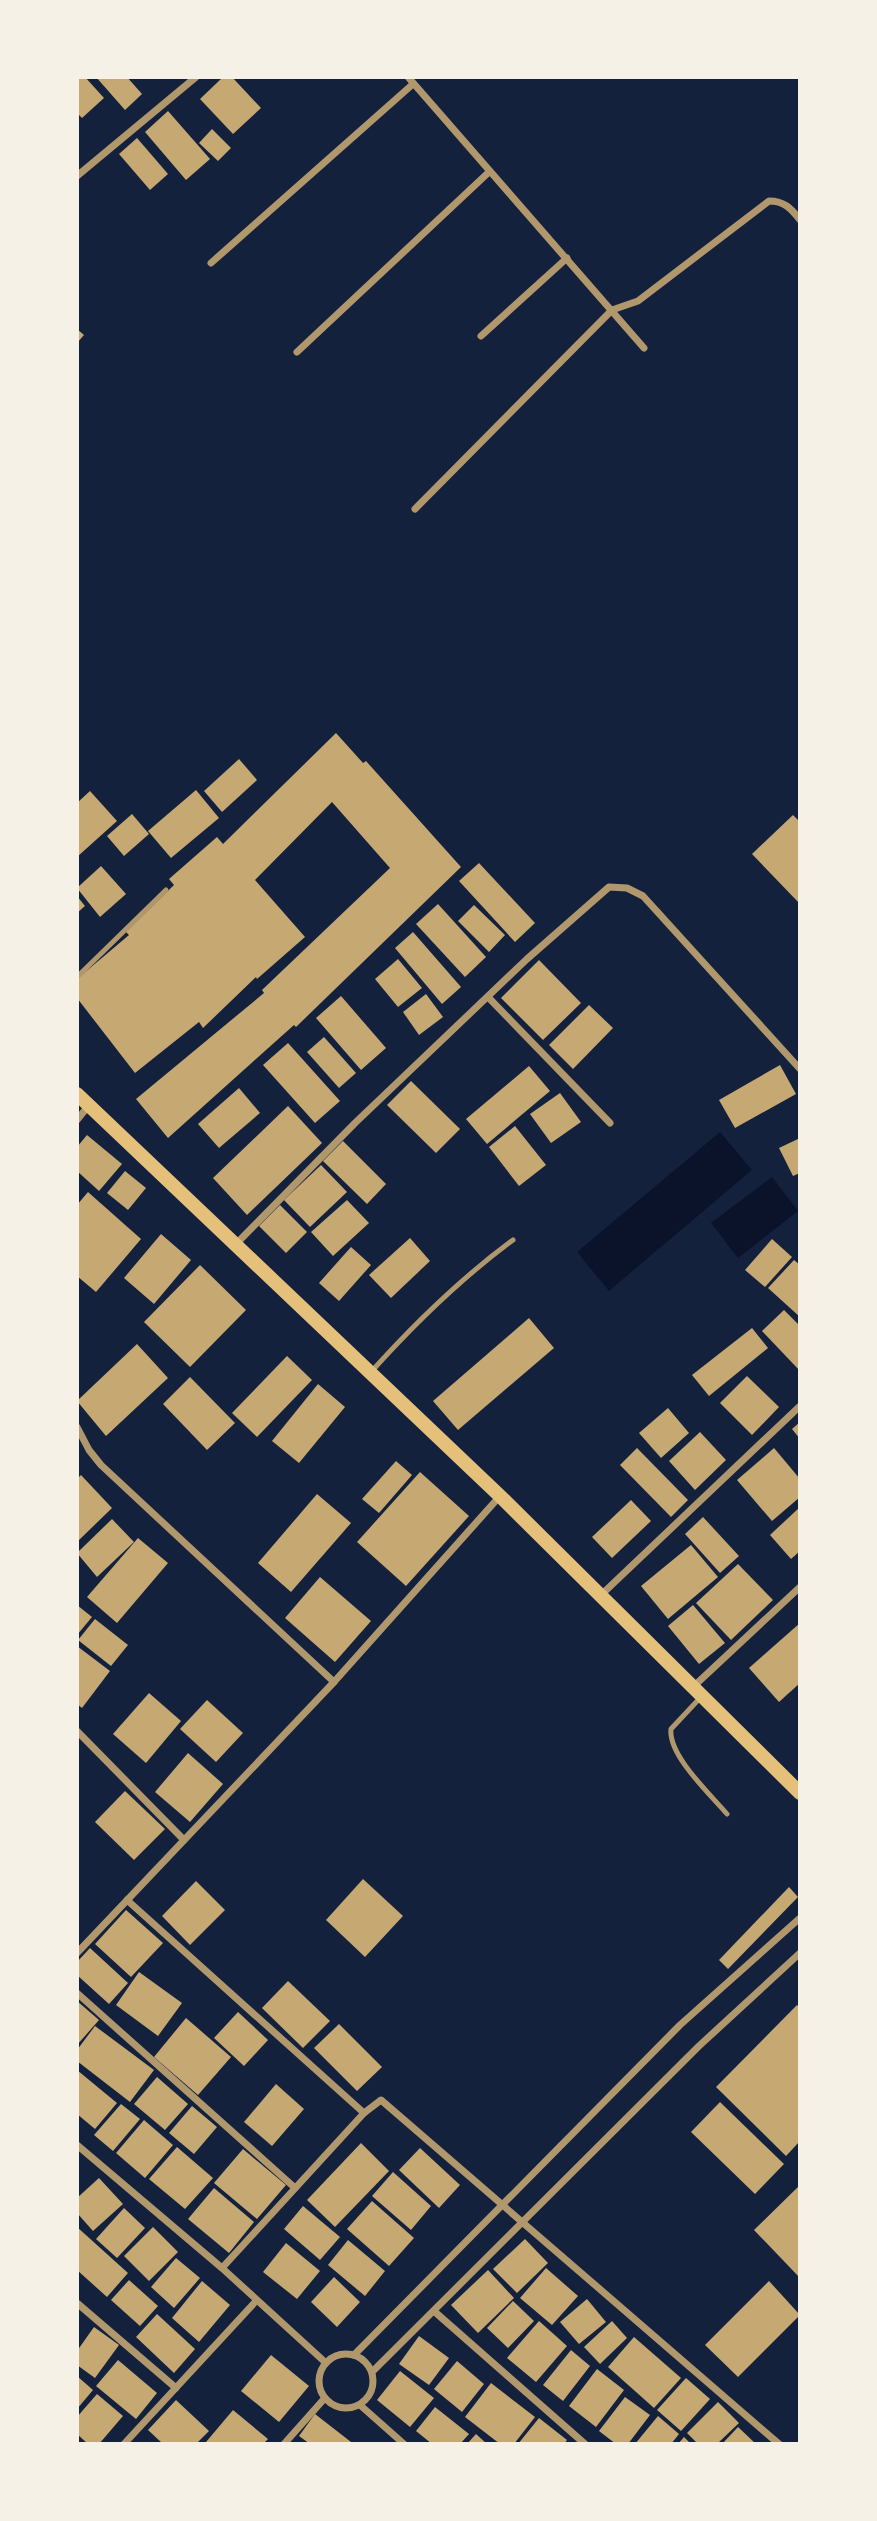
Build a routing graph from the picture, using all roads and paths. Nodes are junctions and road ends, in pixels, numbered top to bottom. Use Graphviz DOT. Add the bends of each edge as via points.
graph roads {
  1 [pos="196,77"];
  2 [pos="411,80"];
  3 [pos="489,172"];
  4 [pos="77,176"];
  5 [pos="800,220"];
  6 [pos="567,258"];
  7 [pos="211,263"];
  8 [pos="612,310"];
  9 [pos="481,336"];
  10 [pos="644,348"];
  11 [pos="297,352"];
  12 [pos="415,509"];
  13 [pos="166,890"];
  14 [pos="77,976"];
  15 [pos="488,997"];
  16 [pos="800,1069"];
  17 [pos="77,1094"];
  18 [pos="89,1105"];
  19 [pos="77,1120"];
  20 [pos="610,1123"];
  21 [pos="513,1240"];
  22 [pos="237,1243"];
  23 [pos="369,1374"];
  24 [pos="800,1406"];
  25 [pos="77,1427"];
  26 [pos="500,1496"];
  27 [pos="800,1587"];
  28 [pos="601,1595"];
  29 [pos="334,1682"];
  30 [pos="698,1691"];
  31 [pos="77,1731"];
  32 [pos="800,1793"];
  33 [pos="727,1814"];
  34 [pos="184,1840"];
  35 [pos="127,1900"];
  36 [pos="800,1918"];
  37 [pos="77,1953"];
  38 [pos="800,1954"];
  39 [pos="77,1993"];
  40 [pos="364,2113"];
  41 [pos="77,2145"];
  42 [pos="294,2187"];
  43 [pos="500,2204"];
  44 [pos="521,2223"];
  45 [pos="222,2268"];
  46 [pos="256,2301"];
  47 [pos="77,2303"];
  48 [pos="435,2312"];
  49 [pos="354,2355"];
  50 [pos="326,2362"];
  51 [pos="372,2372"];
  52 [pos="176,2388"];
  53 [pos="324,2399"];
  54 [pos="360,2405"];
  55 [pos="124,2444"];
  56 [pos="284,2444"];
  57 [pos="404,2444"];
  58 [pos="585,2444"];
  59 [pos="779,2444"];
  1 -- 4 [label="street"];
  2 -- 3 [label="street"];
  2 -- 7 [label="street"];
  3 -- 6 [label="street"];
  3 -- 11 [label="street"];
  5 -- 8 [label="street" via="790,207 769,201 638,301"];
  6 -- 8 [label="street"];
  6 -- 9 [label="street"];
  8 -- 10 [label="street"];
  8 -- 12 [label="street"];
  13 -- 14 [label="lane"];
  15 -- 16 [label="street" via="602,892 609,887 627,888 643,896"];
  15 -- 20 [label="street"];
  15 -- 22 [label="street"];
  17 -- 18 [label="main road"];
  18 -- 19 [label="street"];
  18 -- 22 [label="main road"];
  21 -- 23 [label="lane" via="424,1314"];
  22 -- 23 [label="main road"];
  23 -- 26 [label="main road"];
  24 -- 28 [label="street"];
  25 -- 29 [label="street" via="101,1465"];
  26 -- 28 [label="main road"];
  26 -- 29 [label="street"];
  27 -- 30 [label="street"];
  28 -- 30 [label="main road"];
  29 -- 34 [label="street"];
  30 -- 32 [label="main road"];
  30 -- 33 [label="lane" via="670,1735 679,1756"];
  31 -- 34 [label="street"];
  34 -- 35 [label="street"];
  35 -- 37 [label="street"];
  35 -- 40 [label="street"];
  36 -- 43 [label="street" via="680,2025"];
  38 -- 44 [label="street" via="699,2046"];
  39 -- 42 [label="street"];
  40 -- 42 [label="street"];
  40 -- 43 [label="street" via="376,2102 385,2101"];
  41 -- 45 [label="street"];
  42 -- 45 [label="street"];
  43 -- 44 [label="street"];
  43 -- 49 [label="street"];
  44 -- 48 [label="street"];
  44 -- 59 [label="street"];
  45 -- 46 [label="street"];
  46 -- 50 [label="street"];
  46 -- 52 [label="street"];
  47 -- 52 [label="street"];
  48 -- 51 [label="street"];
  48 -- 58 [label="street"];
  49 -- 50 [label="street" via="339,2355"];
  49 -- 51 [label="street"];
  50 -- 53 [label="street" via="319,2376"];
  51 -- 54 [label="street" via="370,2394"];
  52 -- 55 [label="street"];
  53 -- 54 [label="street" via="345,2409"];
  53 -- 56 [label="street"];
  54 -- 57 [label="street"];
}
